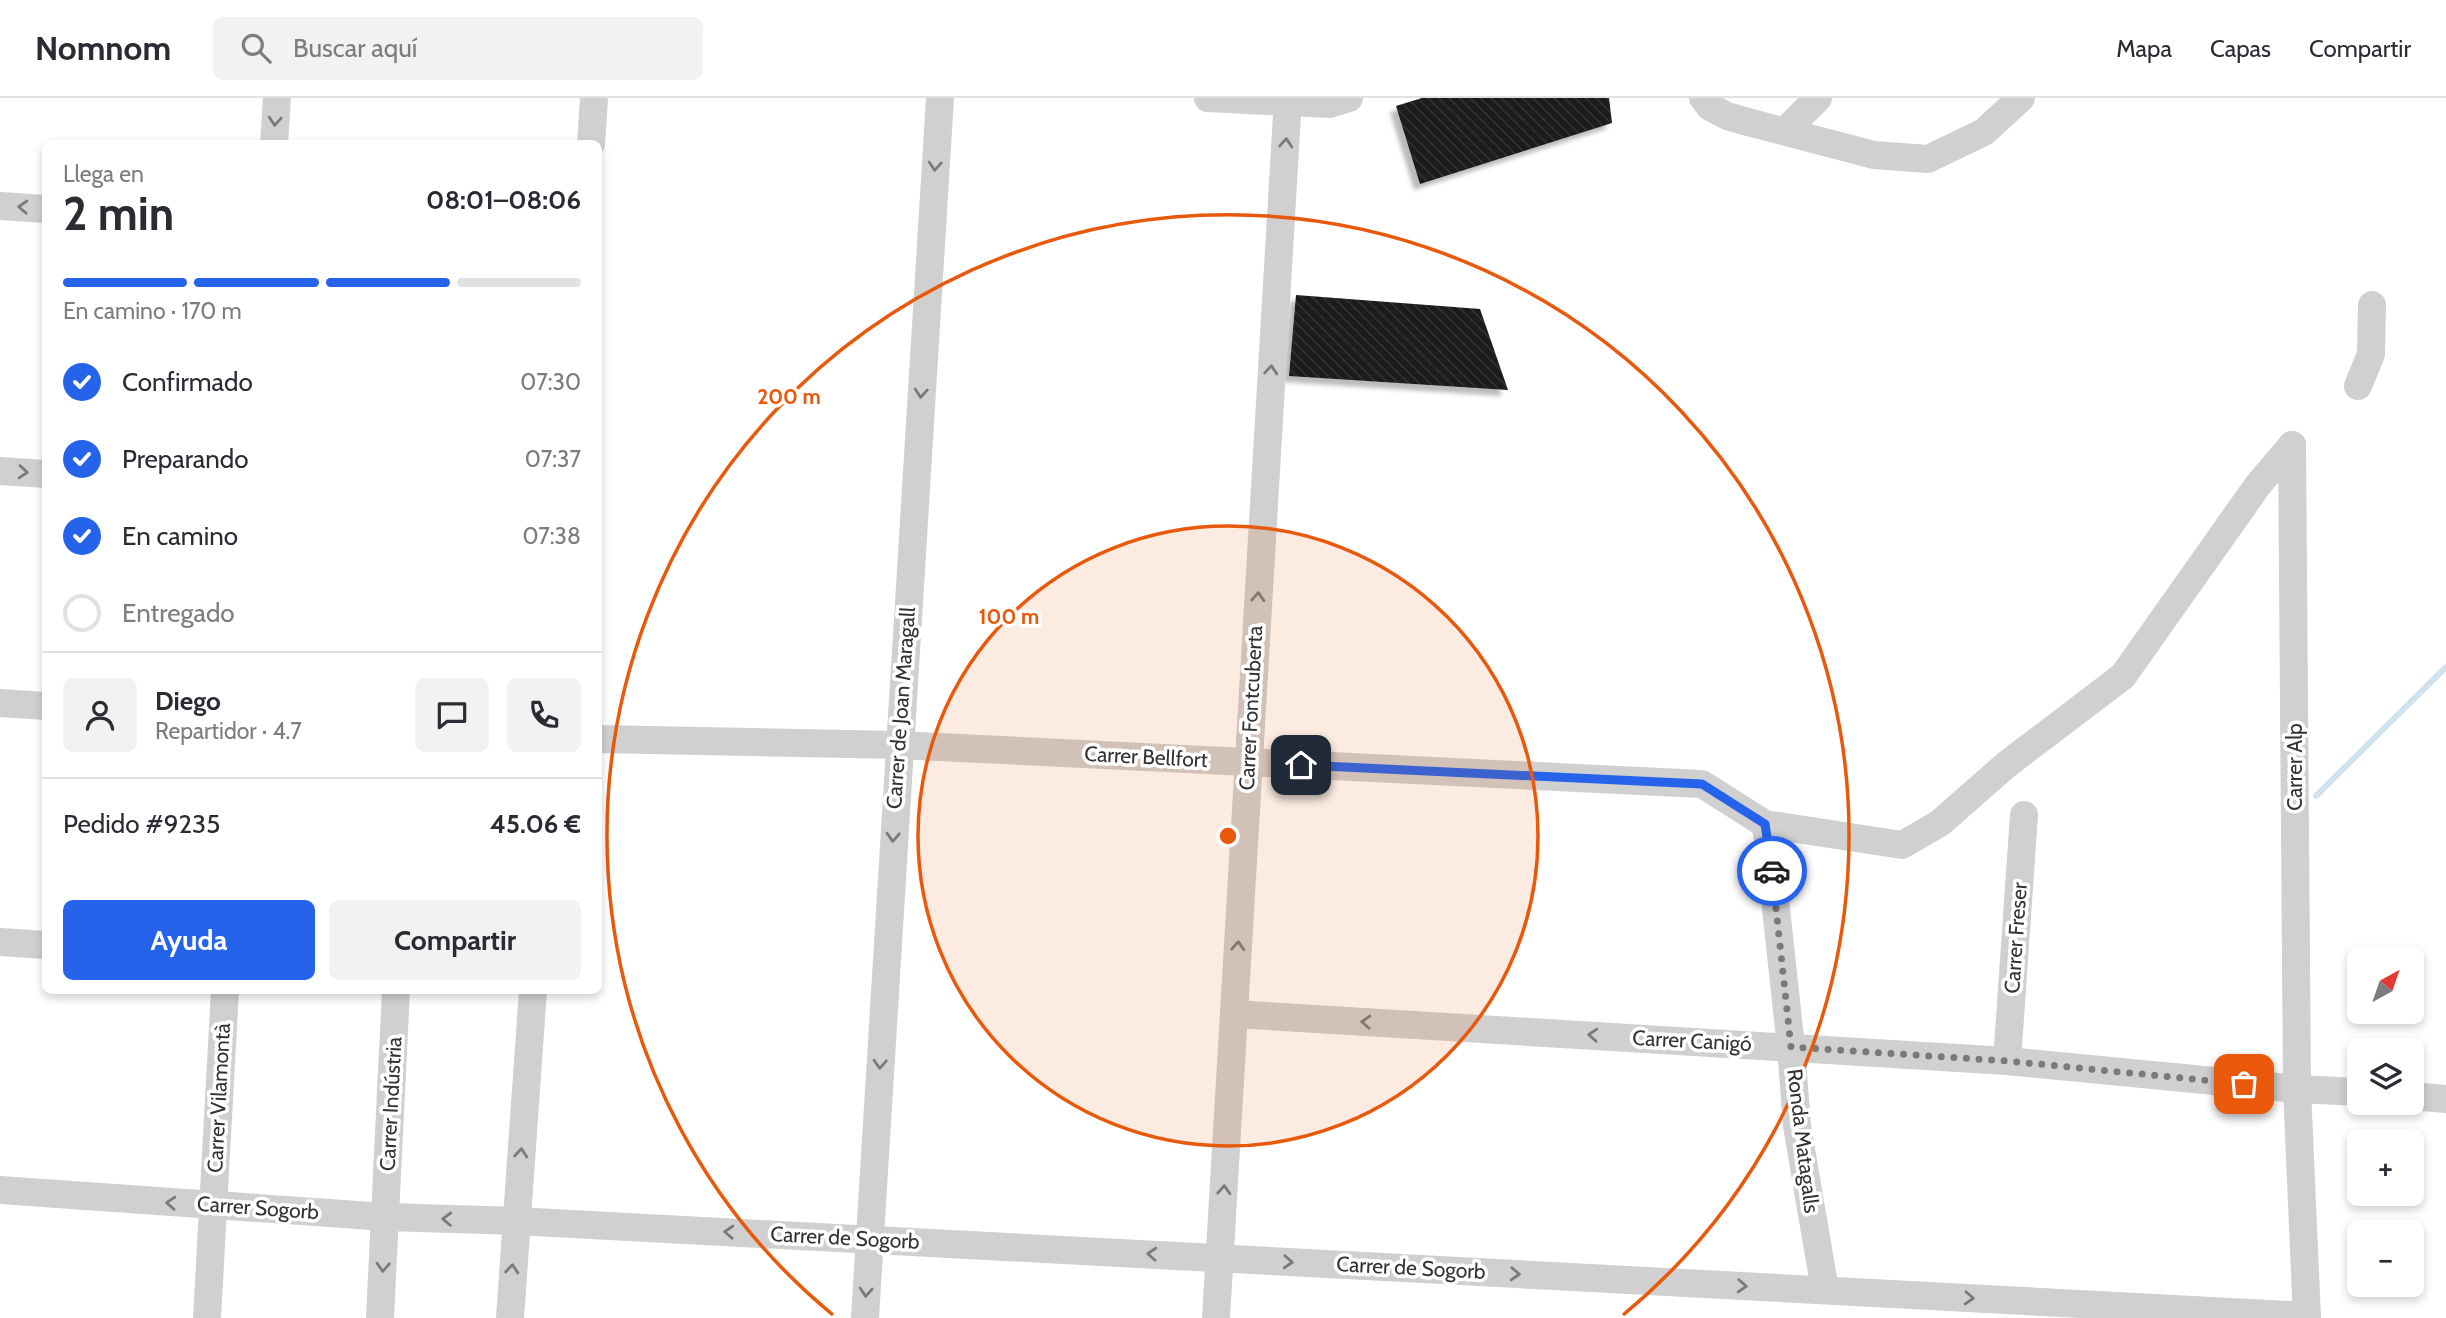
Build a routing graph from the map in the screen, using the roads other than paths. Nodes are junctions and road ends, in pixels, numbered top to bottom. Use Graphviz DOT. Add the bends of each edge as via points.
graph roads {
  1 [pos="277,98"];
  2 [pos="594,98"];
  3 [pos="940,98"];
  4 [pos="1208,98"];
  5 [pos="1349,98"];
  6 [pos="1703,98"];
  7 [pos="1818,98"];
  8 [pos="2021,98"];
  9 [pos="1288,101"];
  10 [pos="1786,130"];
  11 [pos="274,140"];
  12 [pos="591,140"];
  13 [pos="0,206"];
  14 [pos="42,209"];
  15 [pos="2372,305"];
  16 [pos="2358,386"];
  17 [pos="0,471"];
  18 [pos="42,474"];
  19 [pos="0,703"];
  20 [pos="42,706"];
  21 [pos="602,738"];
  22 [pos="898,745"];
  23 [pos="1248,762"];
  24 [pos="2024,815"];
  25 [pos="1765,824"];
  26 [pos="0,942"];
  27 [pos="42,945"];
  28 [pos="225,994"];
  29 [pos="396,994"];
  30 [pos="533,994"];
  31 [pos="1234,1014"];
  32 [pos="1791,1047"];
  33 [pos="2007,1061"];
  34 [pos="2297,1089"];
  35 [pos="2347,1091"];
  36 [pos="2424,1097"];
  37 [pos="2446,1099"];
  38 [pos="0,1190"];
  39 [pos="213,1206"];
  40 [pos="386,1217"];
  41 [pos="516,1221"];
  42 [pos="870,1239"];
  43 [pos="1220,1258"];
  44 [pos="1825,1290"];
  45 [pos="2307,1317"];
  46 [pos="207,1318"];
  47 [pos="380,1318"];
  48 [pos="510,1318"];
  49 [pos="864,1318"];
  50 [pos="1216,1318"];
  1 -- 11 [label="street, one-way"];
  2 -- 12 [label="street"];
  3 -- 22 [label="street, Carrer de Joan Maragall, one-way"];
  4 -- 9 [label="street"];
  5 -- 9 [label="street" via="1329,104"];
  6 -- 10 [label="street" via="1727,116"];
  7 -- 10 [label="street"];
  8 -- 10 [label="street" via="1984,132 1928,159 1874,155"];
  23 -- 9 [label="street, Carrer Fontcuberta, one-way"];
  14 -- 13 [label="street, one-way"];
  15 -- 16 [label="street" via="2371,355"];
  17 -- 18 [label="street, one-way"];
  19 -- 20 [label="street"];
  21 -- 22 [label="street, Carrer Bellfort"];
  22 -- 23 [label="street, Carrer Bellfort"];
  22 -- 42 [label="street, Carrer de Joan Maragall, one-way"];
  23 -- 25 [label="street, Carrer Bellfort" via="1702,784"];
  31 -- 23 [label="street, Carrer Fontcuberta, one-way"];
  24 -- 33 [label="street, Carrer Freser"];
  25 -- 32 [label="street, Ronda Matagalls"];
  25 -- 34 [label="street, Carrer Alp" via="1902,845 1940,823 2006,765 2123,676 2258,485 2292,445"];
  26 -- 27 [label="street"];
  28 -- 39 [label="street, Carrer Vilamontà"];
  29 -- 40 [label="street, Carrer Indústria"];
  41 -- 30 [label="street, one-way"];
  32 -- 31 [label="street, Carrer Canigó, one-way"];
  43 -- 31 [label="street, Carrer Fontcuberta, one-way"];
  32 -- 33 [label="street, Carrer Canigó"];
  32 -- 44 [label="street, Ronda Matagalls" via="1797,1126"];
  33 -- 34 [label="street, Carrer Canigó"];
  34 -- 35 [label="street, Carrer Canigó"];
  34 -- 45 [label="street, Carrer Alp"];
  36 -- 37 [label="street"];
  39 -- 38 [label="street, Carrer Sogorb, one-way"];
  39 -- 40 [label="street, Carrer Sogorb"];
  39 -- 46 [label="street, Carrer Vilamontà"];
  41 -- 40 [label="street, Carrer Sogorb, one-way"];
  40 -- 47 [label="street, Carrer Indústria, one-way"];
  42 -- 41 [label="street, Carrer de Sogorb, one-way"];
  48 -- 41 [label="street, one-way"];
  43 -- 42 [label="street, Carrer de Sogorb, one-way"];
  42 -- 49 [label="street, Carrer de Joan Maragall, one-way"];
  43 -- 44 [label="street, Carrer de Sogorb, one-way"];
  43 -- 50 [label="street, Carrer Fontcuberta"];
  44 -- 45 [label="street, Carrer de Sogorb, one-way"];
}
